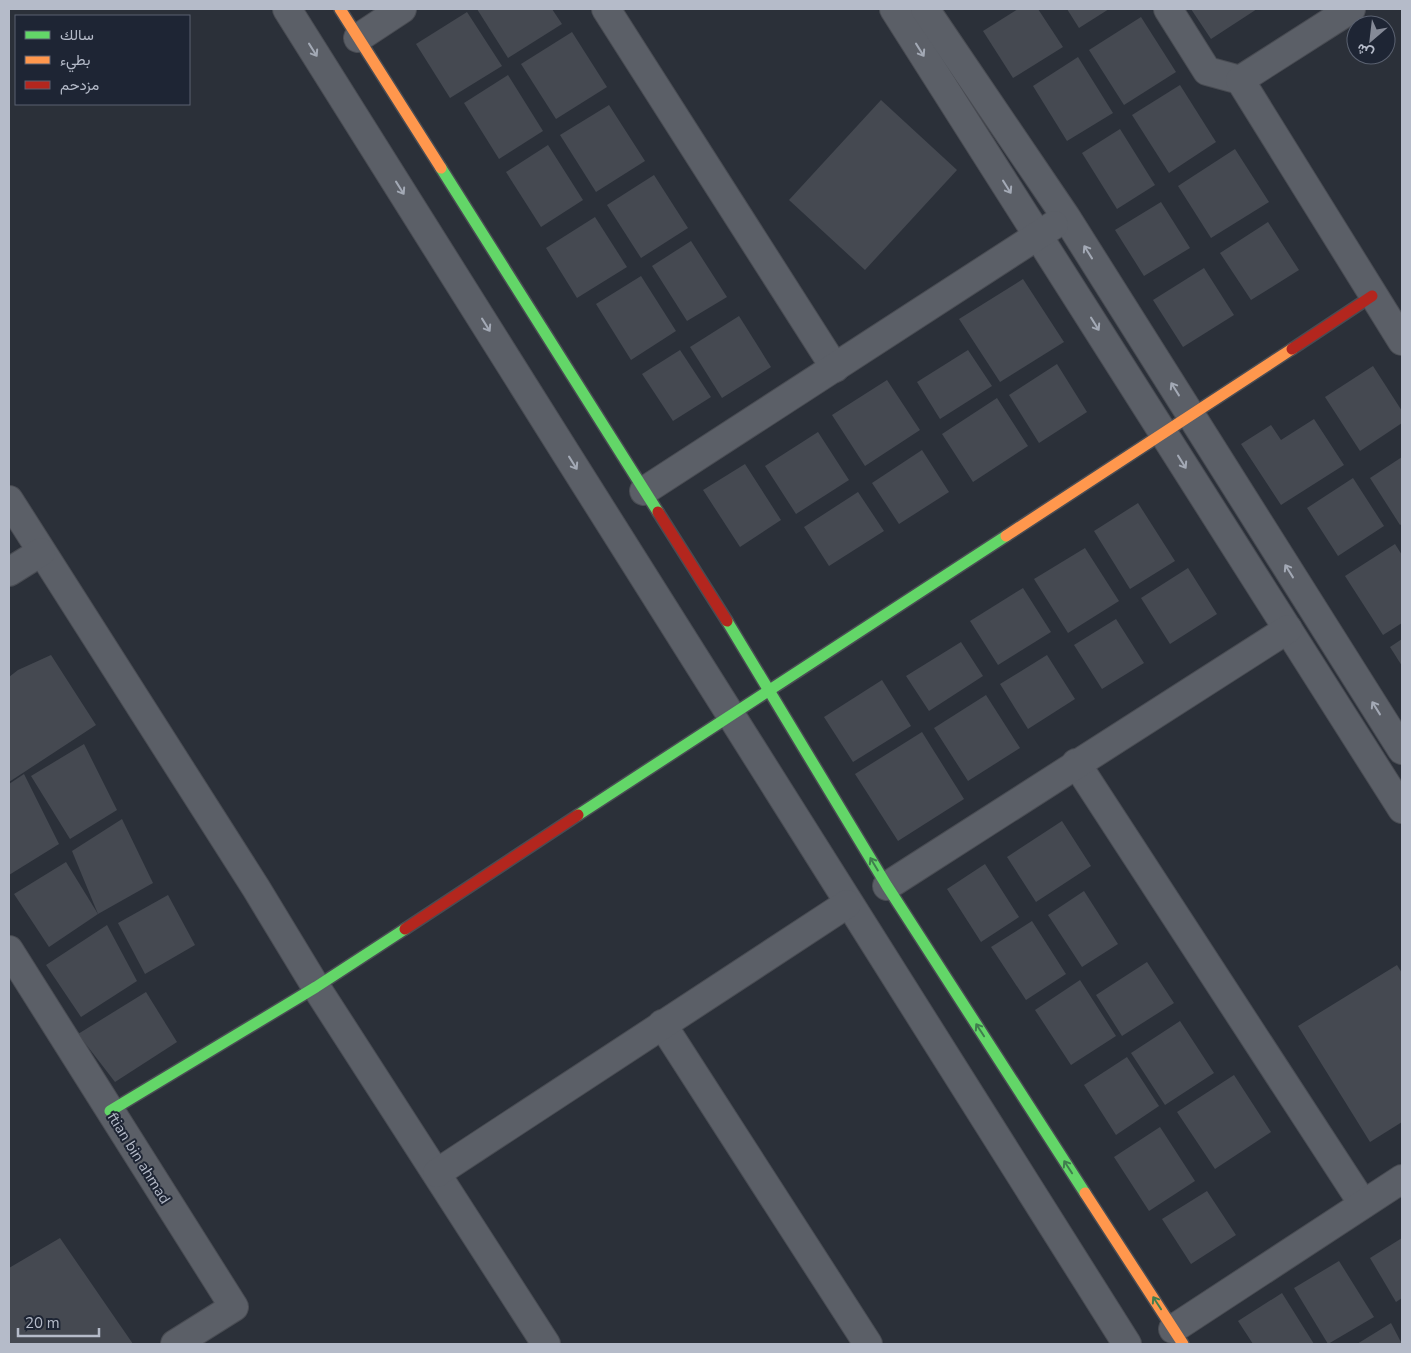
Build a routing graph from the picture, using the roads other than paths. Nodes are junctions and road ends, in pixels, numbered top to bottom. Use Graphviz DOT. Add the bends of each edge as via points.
graph roads {
  1 [pos="287,9"];
  2 [pos="340,9"];
  3 [pos="402,9"];
  4 [pos="606,9"];
  5 [pos="894,9"];
  6 [pos="925,9"];
  7 [pos="1168,9"];
  8 [pos="1351,9"];
  9 [pos="358,38"];
  10 [pos="1240,80"];
  11 [pos="1066,217"];
  12 [pos="1038,236"];
  13 [pos="1372,296"];
  14 [pos="1402,341"];
  15 [pos="835,368"];
  16 [pos="1191,416"];
  17 [pos="1164,434"];
  18 [pos="644,491"];
  19 [pos="9,500"];
  20 [pos="41,552"];
  21 [pos="9,572"];
  22 [pos="1288,629"];
  23 [pos="770,691"];
  24 [pos="732,716"];
  25 [pos="1402,750"];
  26 [pos="1076,763"];
  27 [pos="1402,809"];
  28 [pos="887,886"];
  29 [pos="847,904"];
  30 [pos="9,950"];
  31 [pos="316,987"];
  32 [pos="662,1024"];
  33 [pos="110,1111"];
  34 [pos="438,1173"];
  35 [pos="1402,1179"];
  36 [pos="1363,1204"];
  37 [pos="1178,1337"];
  38 [pos="175,1344"];
  39 [pos="546,1344"];
  40 [pos="868,1344"];
  41 [pos="1127,1344"];
  1 -- 24 [label="street, one-way"];
  2 -- 9 [label="street"];
  3 -- 9 [label="street"];
  4 -- 15 [label="street"];
  5 -- 12 [label="street, one-way"];
  6 -- 11 [label="street"];
  7 -- 10 [label="street" via="1207,70"];
  8 -- 10 [label="street"];
  9 -- 18 [label="street"];
  10 -- 13 [label="street"];
  11 -- 12 [label="street"];
  16 -- 11 [label="street, one-way"];
  12 -- 15 [label="street"];
  12 -- 17 [label="street, one-way"];
  13 -- 14 [label="street"];
  13 -- 16 [label="street"];
  15 -- 18 [label="street"];
  16 -- 17 [label="street"];
  25 -- 16 [label="street, one-way"];
  17 -- 22 [label="street, one-way"];
  17 -- 23 [label="street"];
  18 -- 23 [label="street"];
  19 -- 20 [label="street"];
  20 -- 21 [label="street"];
  20 -- 31 [label="street"];
  22 -- 26 [label="street"];
  22 -- 27 [label="street"];
  23 -- 24 [label="street"];
  28 -- 23 [label="street, one-way"];
  24 -- 29 [label="street"];
  24 -- 31 [label="street"];
  26 -- 28 [label="street"];
  26 -- 36 [label="street"];
  37 -- 28 [label="street, one-way"];
  29 -- 32 [label="street"];
  29 -- 41 [label="street"];
  30 -- 33 [label="street, ftian bin ahmad"];
  31 -- 33 [label="street"];
  31 -- 34 [label="street"];
  32 -- 34 [label="street"];
  32 -- 40 [label="street"];
  33 -- 38 [label="street, ftian bin ahmad" via="234,1308"];
  34 -- 39 [label="street"];
  35 -- 36 [label="street"];
  36 -- 37 [label="street"];
}
